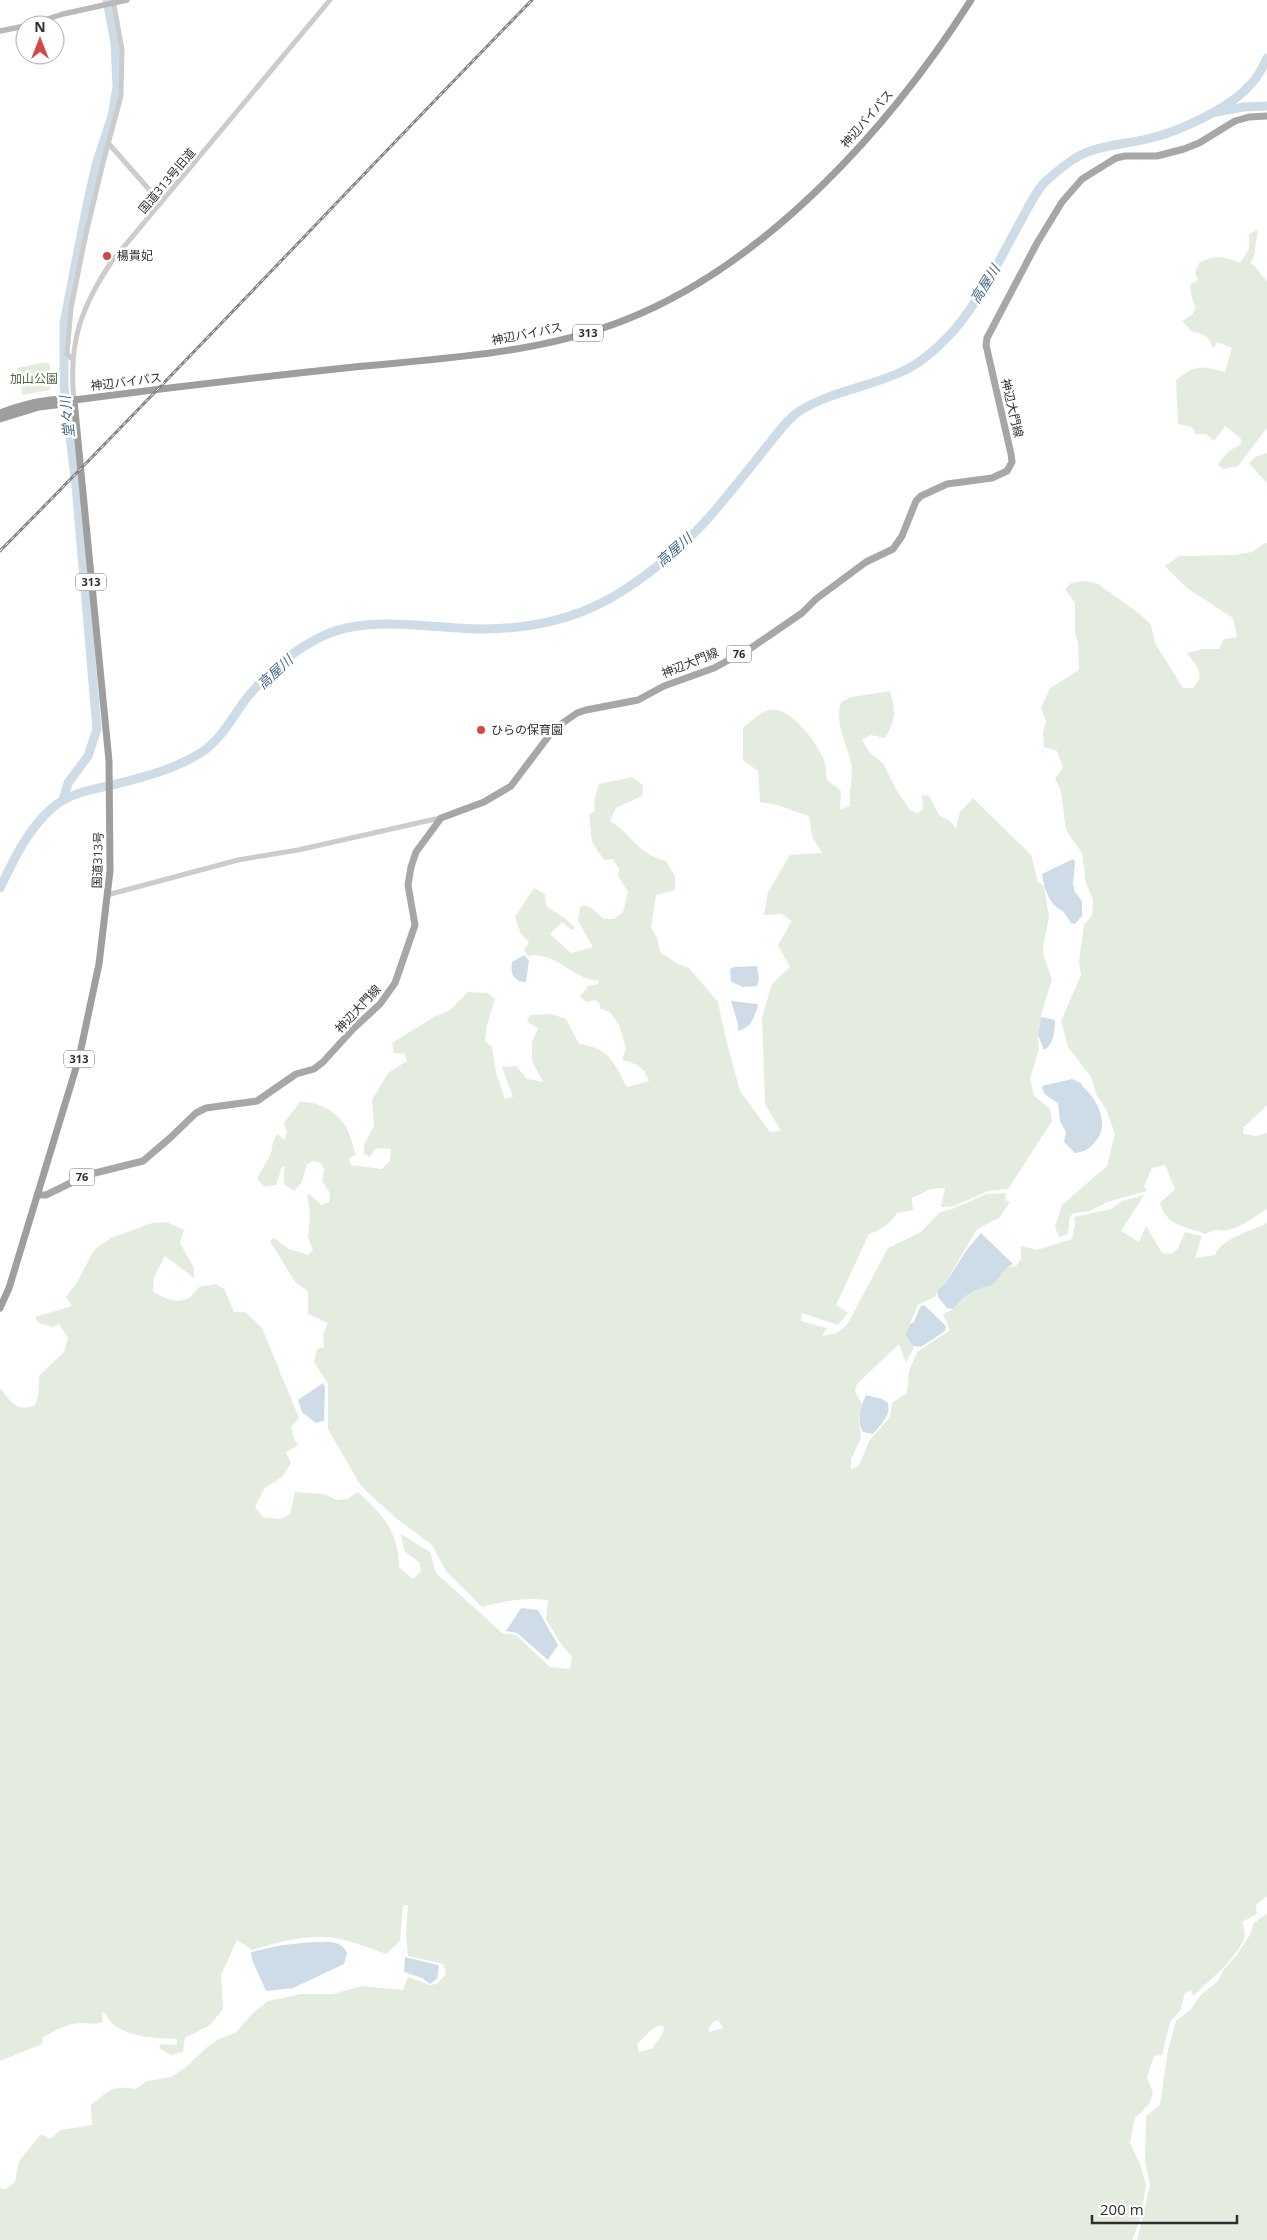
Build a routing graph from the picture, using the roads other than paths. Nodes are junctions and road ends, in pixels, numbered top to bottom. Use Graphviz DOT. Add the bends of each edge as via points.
graph roads {
  1 [pos="96,0"];
  2 [pos="127,0"];
  3 [pos="330,0"];
  4 [pos="971,0"];
  5 [pos="110,3"];
  6 [pos="97,7"];
  7 [pos="60,15"];
  8 [pos="15,28"];
  9 [pos="0,31"];
  10 [pos="1267,116"];
  11 [pos="109,144"];
  12 [pos="161,203"];
  13 [pos="73,360"];
  14 [pos="67,401"];
  15 [pos="0,413"];
  16 [pos="0,419"];
  17 [pos="440,818"];
  18 [pos="107,895"];
  19 [pos="38,1195"];
  20 [pos="0,1308"];
  1 -- 6 [label="street"];
  2 -- 5 [label="main road"];
  3 -- 12 [label="street, 国道313号旧道"];
  4 -- 14 [label="highway, 神辺バイパス / 313" via="910,86 818,190 777,227 718,272 646,312 585,333 497,352"];
  5 -- 6 [label="main road"];
  5 -- 11 [label="street" via="122,49 123,79"];
  6 -- 7 [label="main road"];
  8 -- 9 [label="main road"];
  10 -- 17 [label="main road, 神辺大門線 / 76" via="1248,116 1234,121 1184,149 1157,156 1116,158 1099,167 1070,191 1037,243 987,338 1011,454 1012,462 1007,470 992,478 946,484 921,496 916,500 902,536 893,549 866,562 802,613 751,648 714,668 664,686 638,700 577,714 554,729 512,786 484,802"];
  11 -- 12 [label="street"];
  11 -- 13 [label="street" via="94,197 71,308 68,354"];
  12 -- 13 [label="street, 国道313号旧道" via="112,261 94,288 80,321"];
  13 -- 14 [label="street, 国道313号旧道"];
  14 -- 15 [label="highway" via="37,402"];
  14 -- 16 [label="highway"];
  14 -- 18 [label="highway, 国道313号 / 313" via="109,765"];
  17 -- 18 [label="street" via="238,860"];
  17 -- 19 [label="main road, 神辺大門線 / 76" via="416,852 411,867 408,885 414,925 395,983 380,1004 323,1062 314,1069 296,1074 257,1101 206,1108 196,1113 143,1161 87,1175 46,1195"];
  18 -- 19 [label="highway, 国道313号 / 313" via="99,964 80,1058"];
  19 -- 20 [label="highway, 国道313号 / 313"];
}
